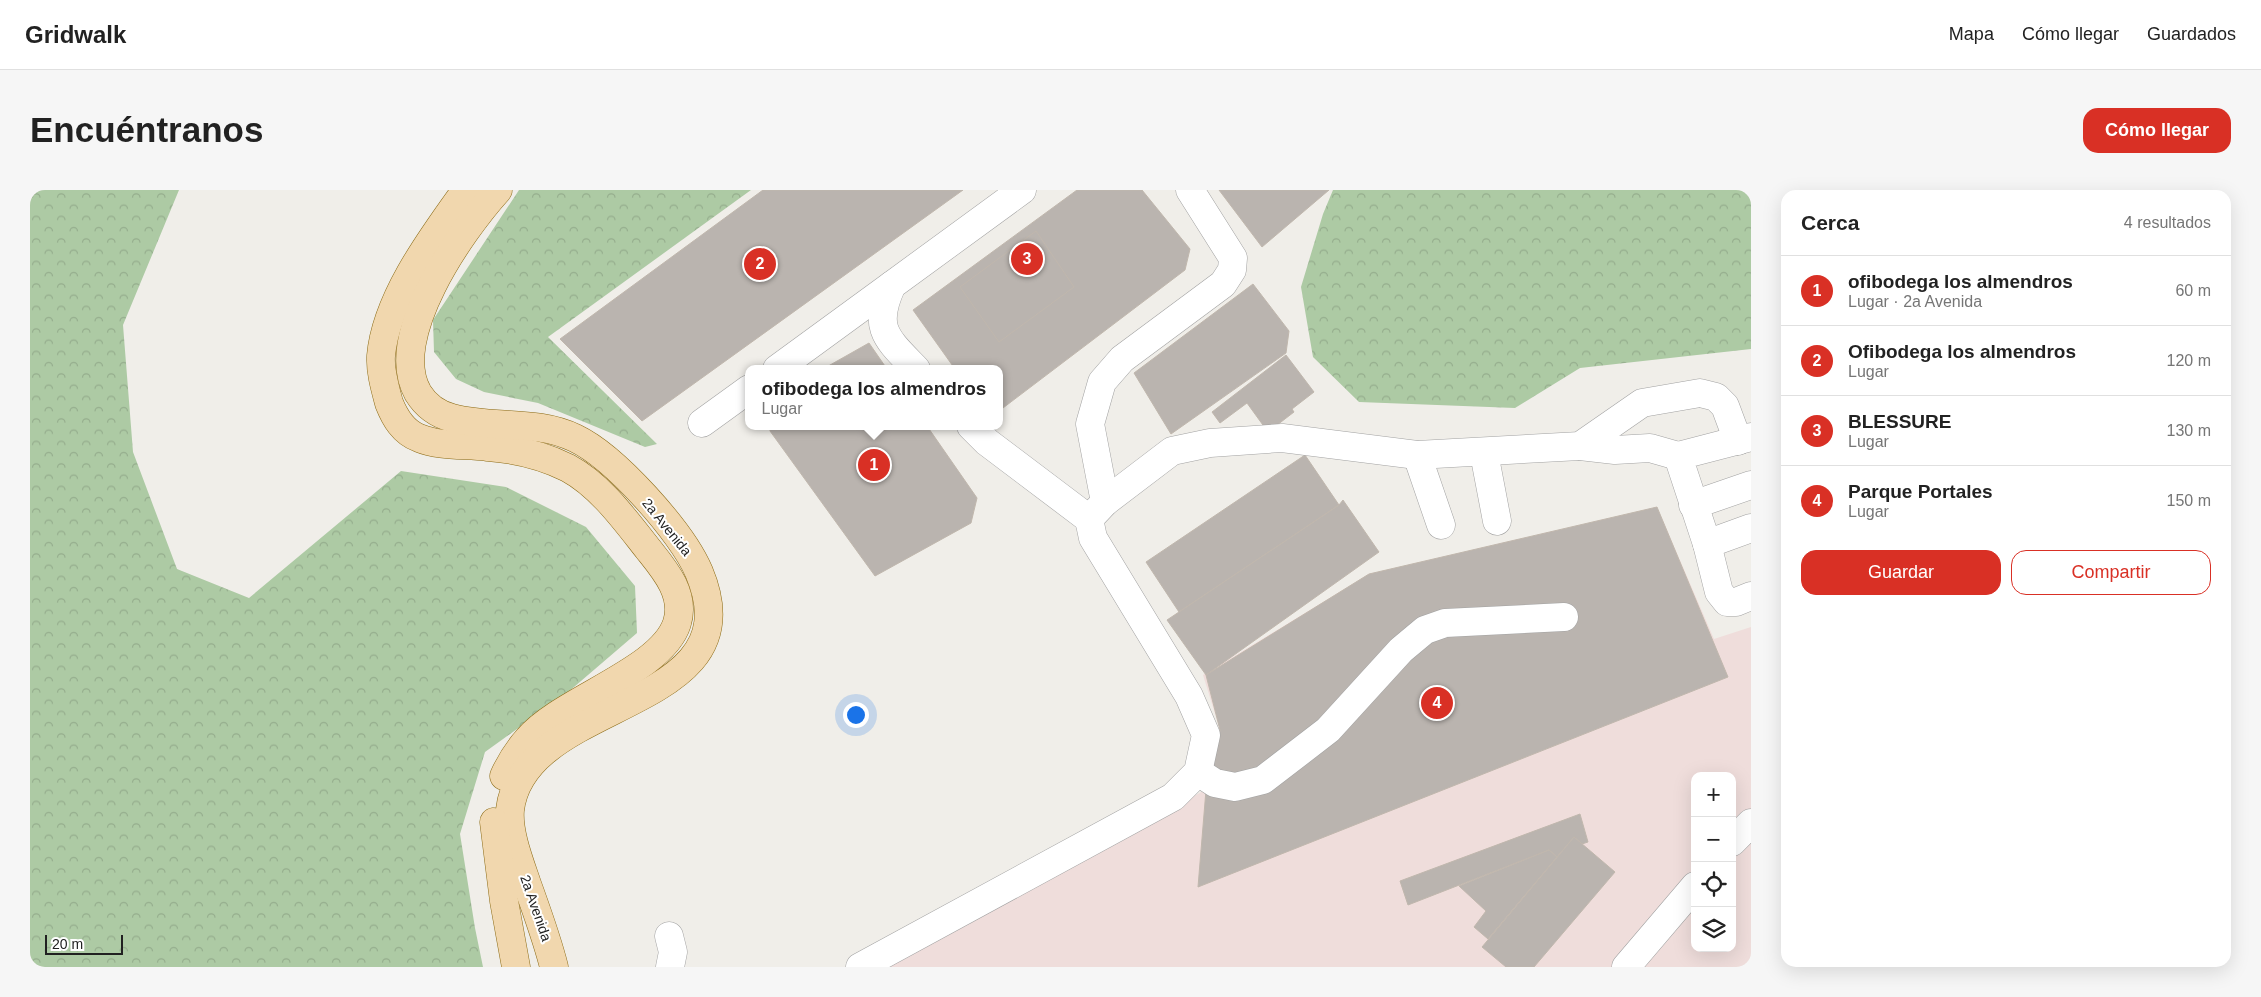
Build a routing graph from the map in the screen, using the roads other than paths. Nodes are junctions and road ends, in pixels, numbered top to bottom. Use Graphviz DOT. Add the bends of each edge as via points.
graph roads {
  1 [pos="466,190"];
  2 [pos="498,190"];
  3 [pos="1022,190"];
  4 [pos="1190,190"];
  5 [pos="892,285"];
  6 [pos="782,365"];
  7 [pos="912,365"];
  8 [pos="745,392"];
  9 [pos="1642,404"];
  10 [pos="702,423"];
  11 [pos="975,430"];
  12 [pos="1745,439"];
  13 [pos="1580,446"];
  14 [pos="1650,448"];
  15 [pos="1484,453"];
  16 [pos="1417,455"];
  17 [pos="1678,456"];
  18 [pos="1751,484"];
  19 [pos="1693,504"];
  20 [pos="1097,510"];
  21 [pos="1497,521"];
  22 [pos="1441,525"];
  23 [pos="1751,528"];
  24 [pos="1707,544"];
  25 [pos="1751,596"];
  26 [pos="1564,617"];
  27 [pos="1198,772"];
  28 [pos="1751,822"];
  29 [pos="1736,838"];
  30 [pos="1691,891"];
  31 [pos="669,936"];
  32 [pos="516,967"];
  33 [pos="554,967"];
  34 [pos="670,967"];
  35 [pos="860,967"];
  36 [pos="1626,967"];
  1 -- 32 [label="main road, 2a Avenida" via="414,269 384,338 381,358 385,390 395,417 402,427 420,439 523,452 568,468 584,478 616,509 663,568 679,601 678,621 661,649 528,738 502,780 493,818"];
  2 -- 33 [label="main road, 2a Avenida" via="443,267 419,316 411,337 410,368 414,386 425,404 452,418 555,431 574,437 602,456 682,542 700,575 709,604 706,635 688,664 653,690 553,744 529,767 514,793 510,812 515,849"];
  3 -- 5 [label="lane"];
  4 -- 20 [label="lane" via="1233,258 1232,270 1223,284 1122,359 1102,382 1090,424"];
  5 -- 6 [label="lane"];
  5 -- 7 [label="lane" via="885,301 882,324 889,341"];
  8 -- 10 [label="lane"];
  9 -- 12 [label="lane" via="1700,392 1716,398 1725,406"];
  9 -- 13 [label="lane"];
  9 -- 14 [label="lane"];
  11 -- 20 [label="lane" via="987,442"];
  12 -- 17 [label="lane"];
  13 -- 14 [label="lane" via="1615,450"];
  13 -- 15 [label="lane"];
  14 -- 17 [label="lane"];
  15 -- 16 [label="lane"];
  15 -- 21 [label="lane"];
  16 -- 20 [label="lane" via="1282,438 1210,443 1172,451"];
  16 -- 22 [label="lane"];
  17 -- 19 [label="lane"];
  18 -- 19 [label="lane"];
  19 -- 24 [label="lane"];
  20 -- 27 [label="lane" via="1094,538 1189,696 1206,735"];
  23 -- 24 [label="lane"];
  24 -- 25 [label="lane" via="1719,592 1727,602"];
  26 -- 27 [label="lane" via="1445,622 1425,630 1402,650 1328,730 1263,780 1235,787 1215,783"];
  27 -- 35 [label="lane" via="1173,797"];
  28 -- 29 [label="lane"];
  30 -- 36 [label="lane"];
  31 -- 34 [label="lane" via="673,952"];
}
